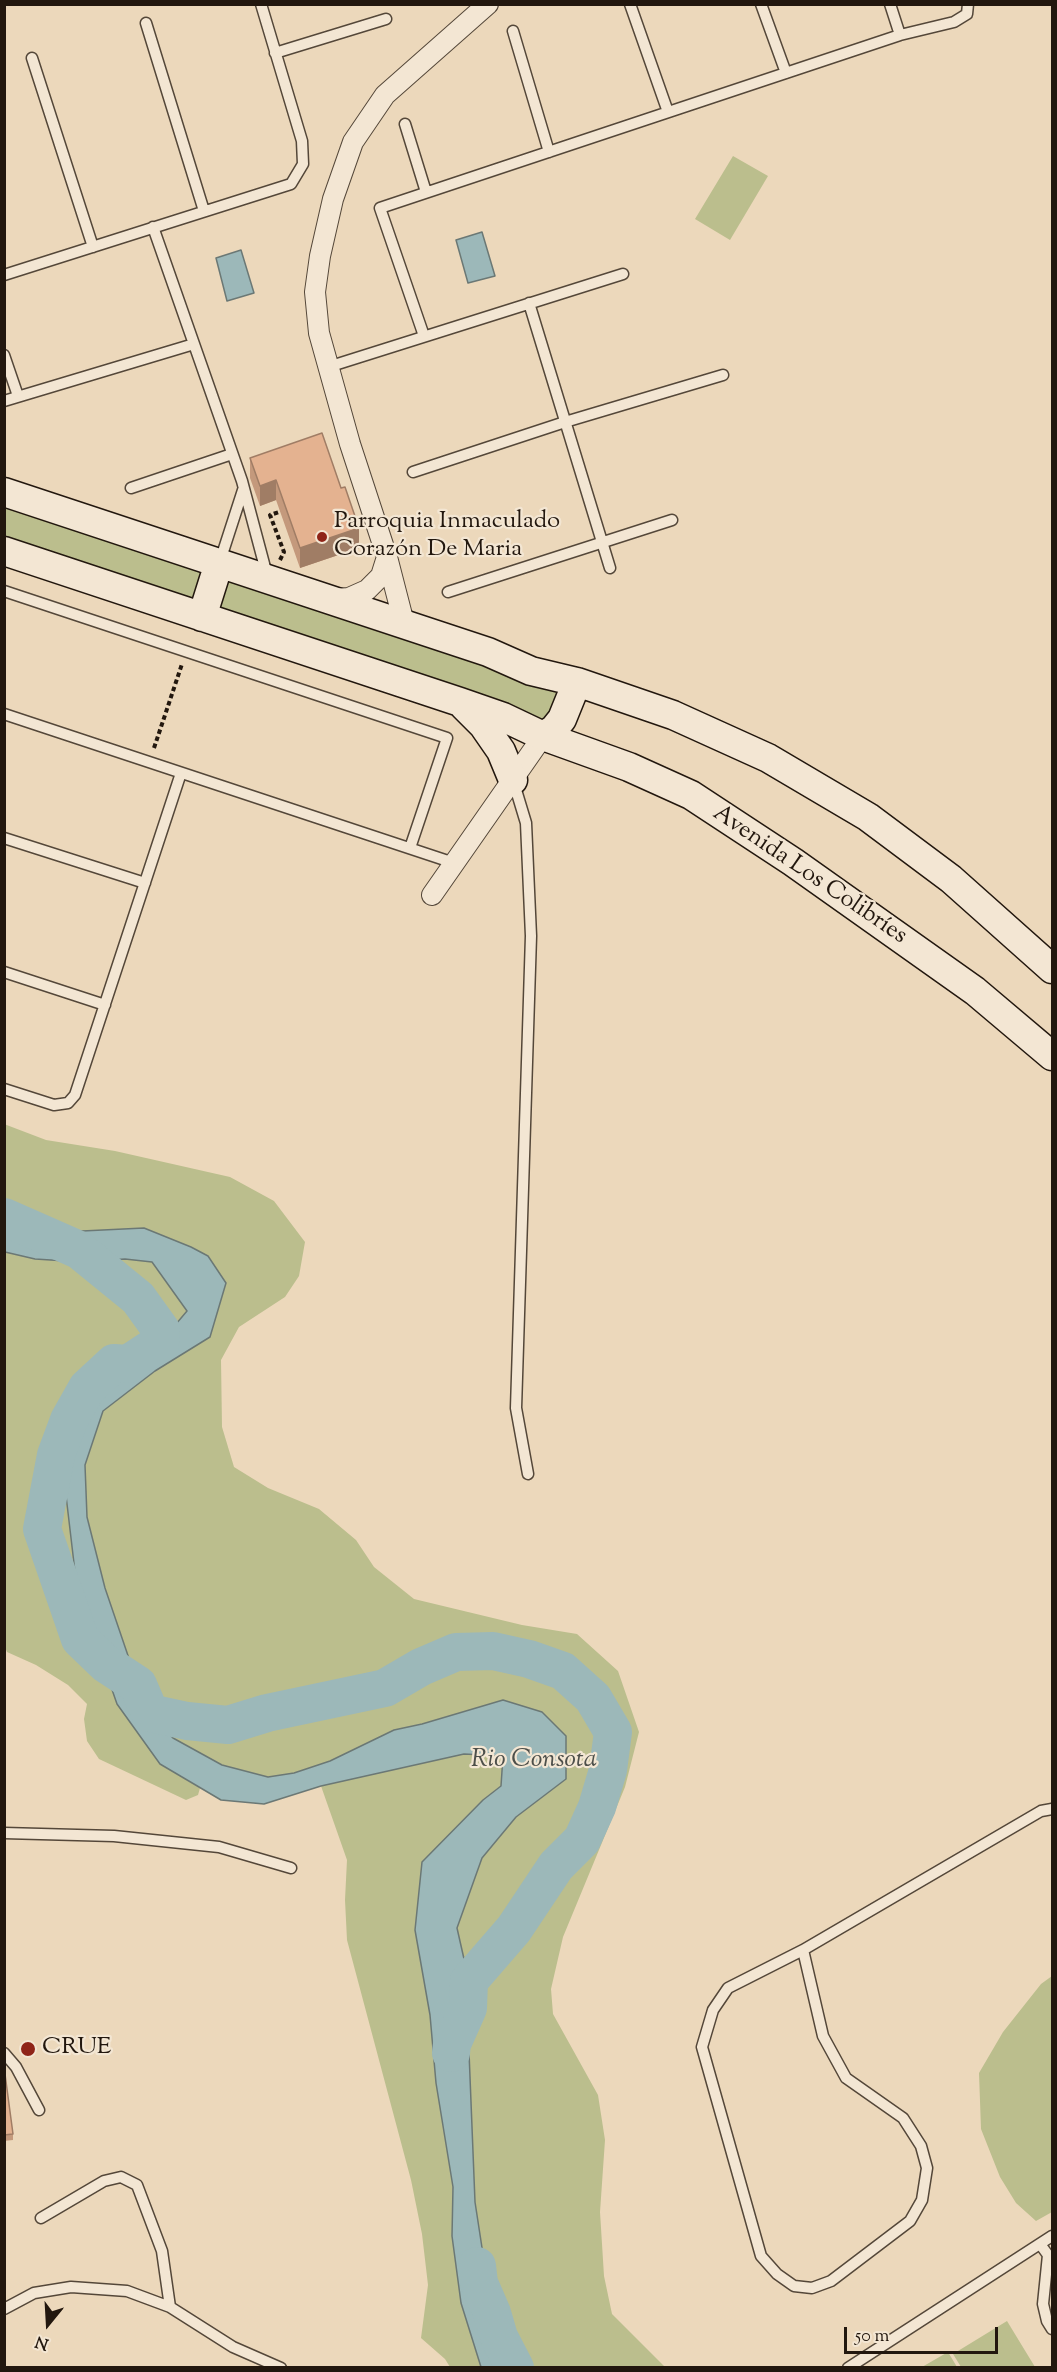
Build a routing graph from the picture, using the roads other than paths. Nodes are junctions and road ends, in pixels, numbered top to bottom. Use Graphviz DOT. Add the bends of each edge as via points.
graph roads {
  1 [pos="261,4"];
  2 [pos="488,4"];
  3 [pos="630,4"];
  4 [pos="761,4"];
  5 [pos="890,4"];
  6 [pos="968,4"];
  7 [pos="386,19"];
  8 [pos="146,23"];
  9 [pos="513,31"];
  10 [pos="900,35"];
  11 [pos="275,53"];
  12 [pos="32,58"];
  13 [pos="786,73"];
  14 [pos="668,112"];
  15 [pos="405,124"];
  16 [pos="549,152"];
  17 [pos="426,192"];
  18 [pos="204,211"];
  19 [pos="153,227"];
  20 [pos="93,247"];
  21 [pos="623,274"];
  22 [pos="4,275"];
  23 [pos="529,303"];
  24 [pos="424,336"];
  25 [pos="195,344"];
  26 [pos="4,355"];
  27 [pos="328,367"];
  28 [pos="723,375"];
  29 [pos="18,396"];
  30 [pos="4,400"];
  31 [pos="565,422"];
  32 [pos="232,454"];
  33 [pos="413,472"];
  34 [pos="131,488"];
  35 [pos="243,490"];
  36 [pos="4,492"];
  37 [pos="672,520"];
  38 [pos="603,543"];
  39 [pos="4,551"];
  40 [pos="387,557"];
  41 [pos="219,563"];
  42 [pos="610,568"];
  43 [pos="268,579"];
  44 [pos="4,591"];
  45 [pos="448,592"];
  46 [pos="330,599"];
  47 [pos="202,617"];
  48 [pos="404,623"];
  49 [pos="577,682"];
  50 [pos="460,702"];
  51 [pos="4,714"];
  52 [pos="543,736"];
  53 [pos="181,773"];
  54 [pos="513,780"];
  55 [pos="4,838"];
  56 [pos="410,848"];
  57 [pos="454,863"];
  58 [pos="144,883"];
  59 [pos="432,895"];
  60 [pos="1053,969"];
  61 [pos="4,972"];
  62 [pos="105,1005"];
  63 [pos="1053,1056"];
  64 [pos="4,1089"];
  65 [pos="528,1474"];
  66 [pos="1053,1809"];
  67 [pos="4,1833"];
  68 [pos="291,1868"];
  69 [pos="803,1950"];
  70 [pos="4,2053"];
  71 [pos="39,2110"];
  72 [pos="41,2218"];
  73 [pos="1053,2236"];
  74 [pos="1040,2244"];
  75 [pos="170,2307"];
  76 [pos="4,2309"];
  77 [pos="1053,2329"];
  78 [pos="281,2367"];
  79 [pos="848,2367"];
  1 -- 11 [label="lane"];
  2 -- 27 [label="street" via="385,95 353,142 333,199 315,292 319,333"];
  3 -- 14 [label="lane"];
  4 -- 13 [label="lane"];
  5 -- 10 [label="lane"];
  6 -- 10 [label="lane" via="967,14 954,22"];
  7 -- 11 [label="lane"];
  8 -- 18 [label="lane"];
  9 -- 16 [label="lane"];
  10 -- 13 [label="lane"];
  11 -- 18 [label="lane" via="302,141 303,164 291,184"];
  12 -- 20 [label="lane"];
  13 -- 14 [label="lane"];
  14 -- 16 [label="lane"];
  15 -- 17 [label="lane"];
  16 -- 17 [label="lane"];
  17 -- 24 [label="lane" via="380,208"];
  18 -- 19 [label="lane"];
  19 -- 20 [label="lane"];
  19 -- 25 [label="lane"];
  20 -- 22 [label="lane"];
  21 -- 23 [label="lane"];
  23 -- 24 [label="lane"];
  23 -- 31 [label="lane"];
  24 -- 27 [label="lane"];
  25 -- 29 [label="lane"];
  25 -- 32 [label="lane"];
  26 -- 29 [label="lane"];
  27 -- 40 [label="street"];
  28 -- 31 [label="lane"];
  29 -- 30 [label="lane"];
  31 -- 33 [label="lane"];
  31 -- 38 [label="lane"];
  32 -- 34 [label="lane"];
  32 -- 35 [label="lane"];
  35 -- 41 [label="lane"];
  35 -- 43 [label="lane"];
  36 -- 41 [label="main road"];
  37 -- 38 [label="lane"];
  38 -- 42 [label="lane"];
  38 -- 45 [label="lane"];
  39 -- 47 [label="main road, Avenida Los Colibríes"];
  40 -- 46 [label="street" via="381,576 367,590 349,598"];
  40 -- 48 [label="street"];
  41 -- 43 [label="main road"];
  41 -- 47 [label="main road"];
  43 -- 46 [label="main road"];
  44 -- 56 [label="lane" via="447,738"];
  46 -- 48 [label="main road"];
  47 -- 50 [label="main road, Avenida Los Colibríes"];
  48 -- 49 [label="main road" via="531,671"];
  49 -- 52 [label="main road" via="562,719"];
  49 -- 60 [label="main road" via="673,715 768,758 868,817 951,879"];
  50 -- 52 [label="main road, Avenida Los Colibríes"];
  50 -- 54 [label="main road" via="483,724 501,751"];
  51 -- 53 [label="lane"];
  52 -- 54 [label="street"];
  52 -- 63 [label="main road, Avenida Los Colibríes" via="629,767 691,795 975,991"];
  53 -- 56 [label="lane"];
  53 -- 58 [label="lane"];
  54 -- 57 [label="street"];
  54 -- 65 [label="lane" via="526,823 531,936 516,1408"];
  55 -- 58 [label="lane"];
  56 -- 57 [label="lane"];
  57 -- 59 [label="street"];
  58 -- 62 [label="lane"];
  61 -- 62 [label="lane"];
  62 -- 64 [label="lane" via="75,1095 68,1103 54,1105"];
  66 -- 69 [label="lane" via="1041,1811"];
  67 -- 68 [label="lane" via="114,1836 219,1847"];
  69 -- 69 [label="lane" via="728,1988 713,2010 702,2047 761,2256 794,2286 812,2288 831,2281 909,2221 922,2200 927,2168 921,2146 903,2118 846,2078 823,2036"];
  70 -- 71 [label="lane"];
  72 -- 75 [label="lane" via="105,2181 121,2177 137,2185 162,2251"];
  73 -- 74 [label="lane"];
  74 -- 77 [label="lane" via="1048,2255 1043,2304"];
  74 -- 79 [label="lane"];
  75 -- 76 [label="lane" via="127,2291 71,2287 34,2293"];
  75 -- 78 [label="lane" via="233,2347"];
}
